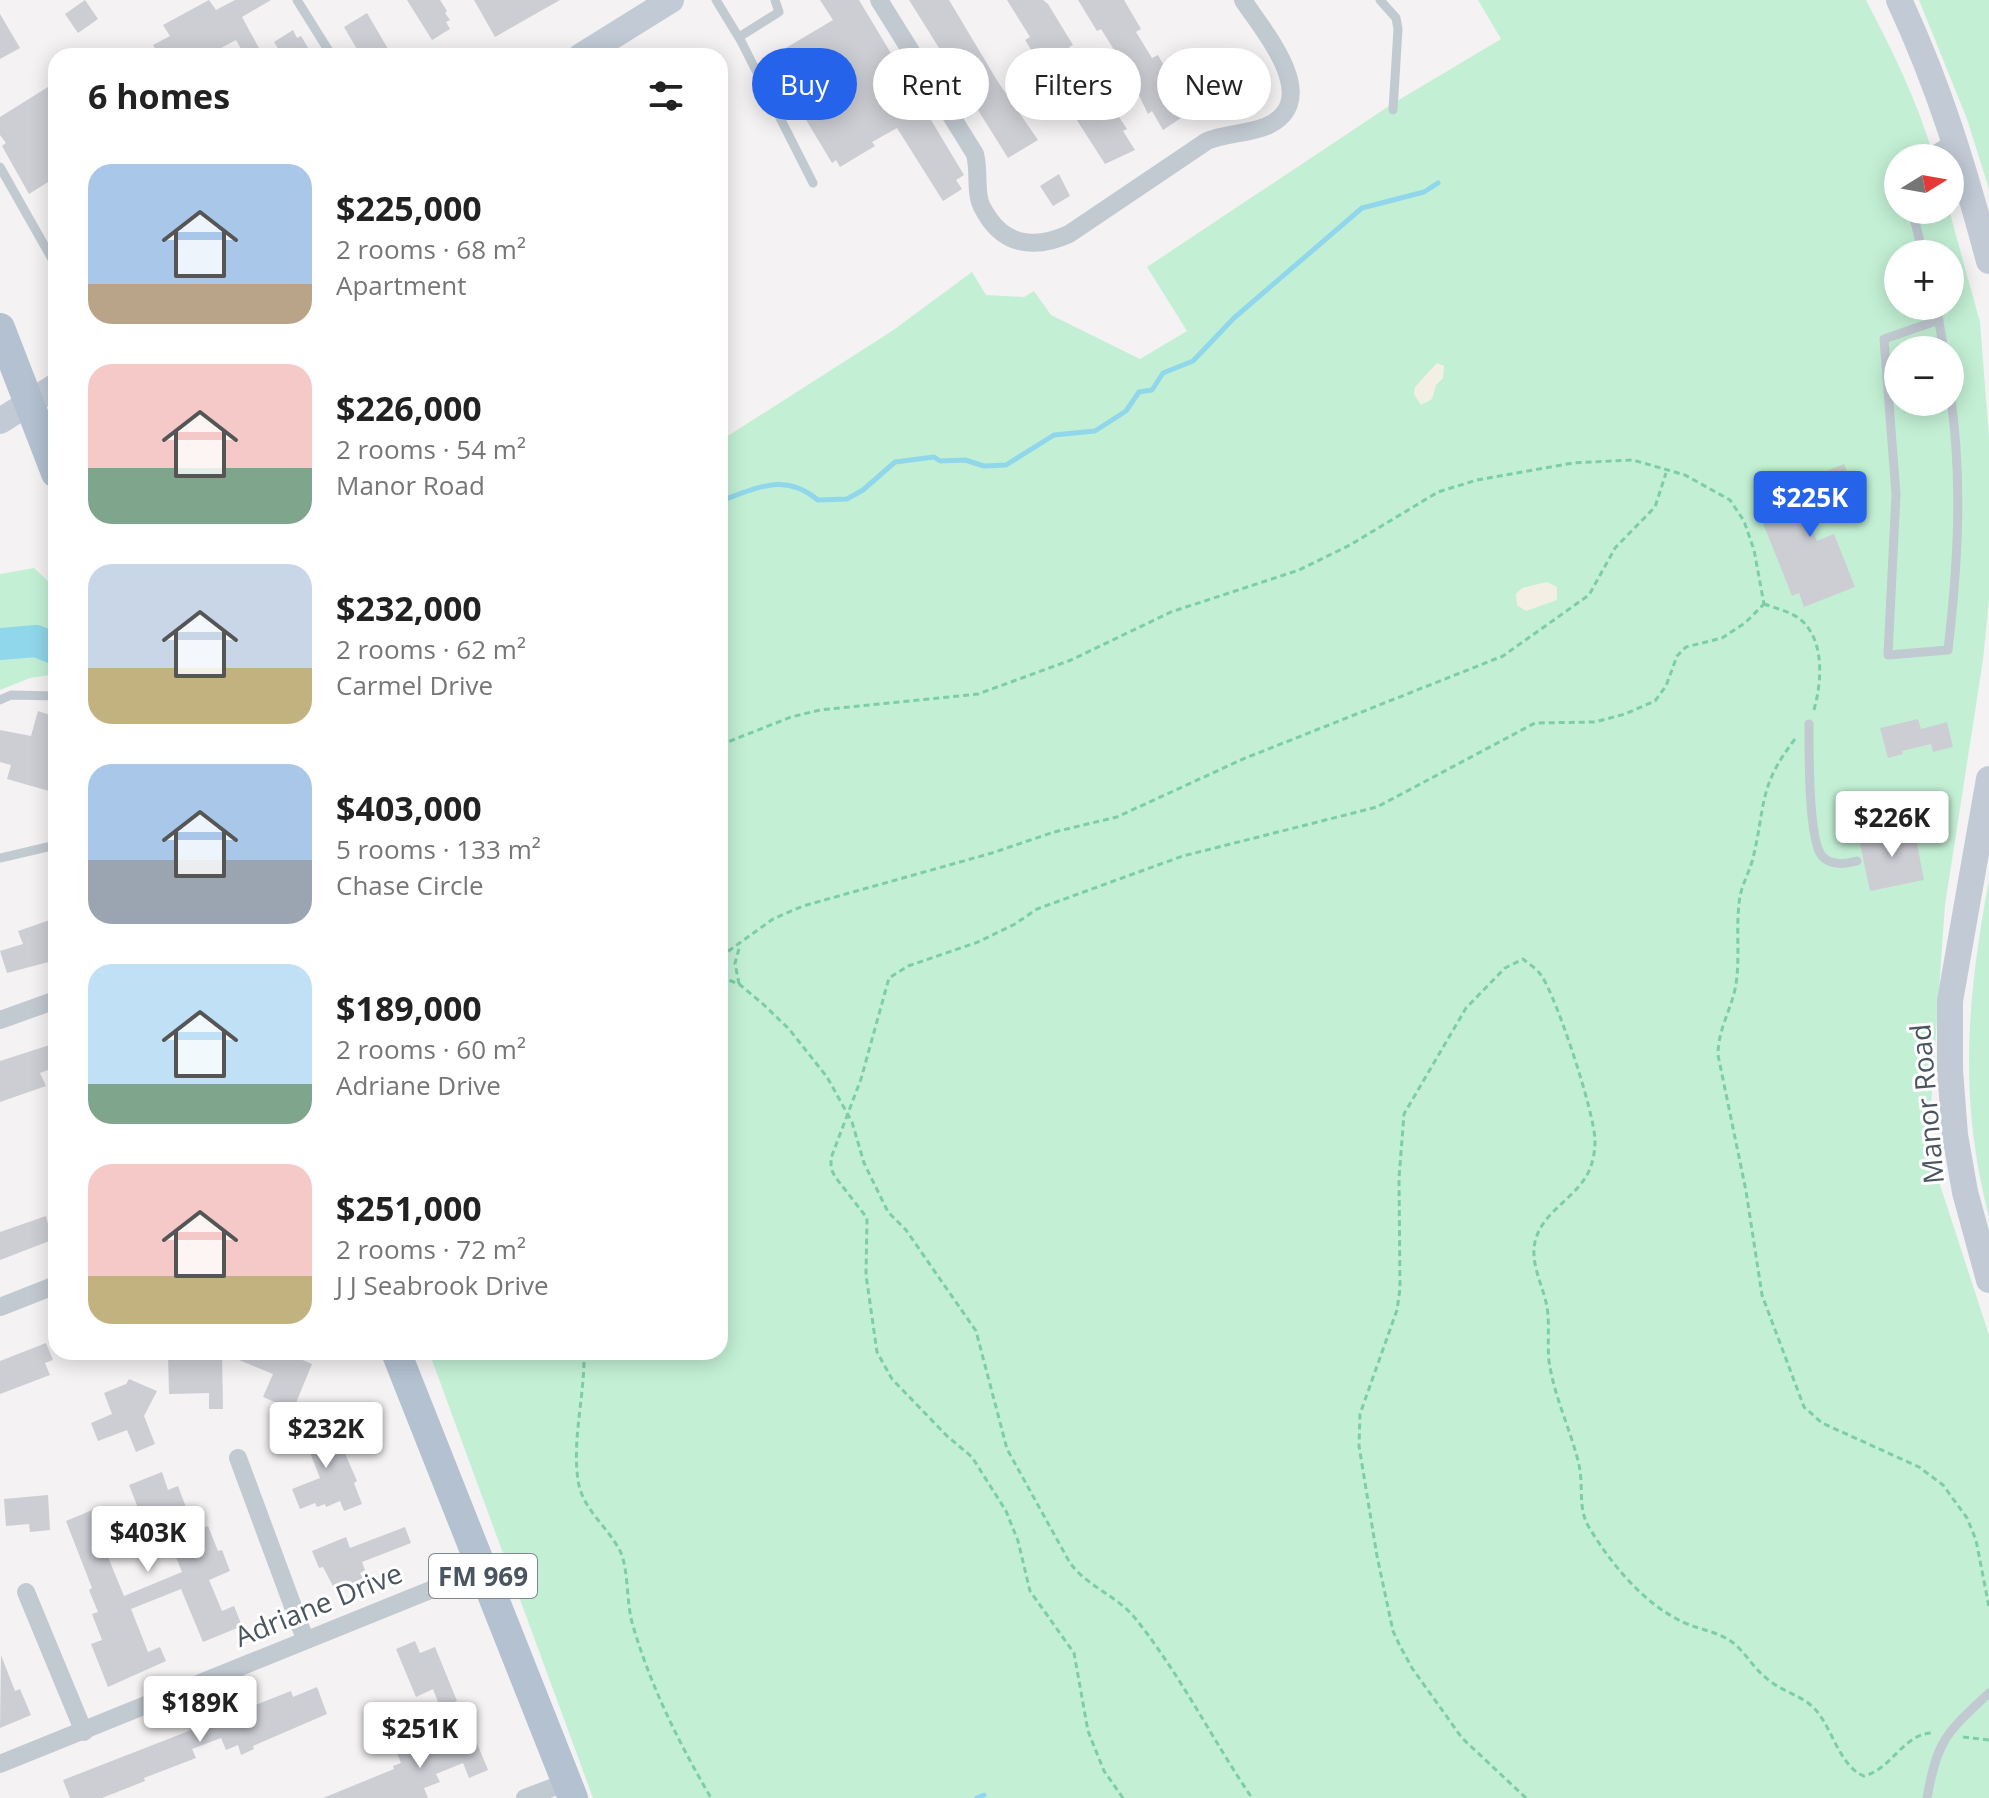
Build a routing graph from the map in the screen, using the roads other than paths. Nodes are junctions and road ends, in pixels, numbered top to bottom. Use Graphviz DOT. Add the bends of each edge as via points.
graph roads {
  1 [pos="297,0"];
  2 [pos="671,0"];
  3 [pos="716,0"];
  4 [pos="775,0"];
  5 [pos="879,0"];
  6 [pos="1243,0"];
  7 [pos="1380,0"];
  8 [pos="1899,0"];
  9 [pos="739,37"];
  10 [pos="327,48"];
  11 [pos="594,48"];
  12 [pos="1393,110"];
  13 [pos="1954,137"];
  14 [pos="1943,144"];
  15 [pos="0,167"];
  16 [pos="813,183"];
  17 [pos="48,252"];
  18 [pos="1989,261"];
  19 [pos="1939,320"];
  20 [pos="0,328"];
  21 [pos="1893,336"];
  22 [pos="1942,336"];
  23 [pos="48,391"];
  24 [pos="29,403"];
  25 [pos="1890,416"];
  26 [pos="1954,416"];
  27 [pos="0,421"];
  28 [pos="48,452"];
  29 [pos="48,696"];
  30 [pos="0,700"];
  31 [pos="1809,724"];
  32 [pos="1989,779"];
  33 [pos="48,847"];
  34 [pos="0,858"];
  35 [pos="1857,861"];
  36 [pos="48,1003"];
  37 [pos="0,1020"];
  38 [pos="1989,1280"];
  39 [pos="48,1288"];
  40 [pos="0,1307"];
  41 [pos="399,1360"];
  42 [pos="238,1458"];
  43 [pos="480,1570"];
  44 [pos="26,1592"];
  45 [pos="305,1639"];
  46 [pos="1989,1693"];
  47 [pos="84,1732"];
  48 [pos="0,1764"];
  49 [pos="570,1790"];
  50 [pos="525,1798"];
  51 [pos="1927,1798"];
  1 -- 10 [label="lane"];
  2 -- 11 [label="main road"];
  3 -- 9 [label="lane"];
  4 -- 9 [label="lane" via="779,12"];
  5 -- 6 [label="street" via="975,154 984,211 1006,236 1035,245 1069,234 1207,141 1279,118 1293,88 1289,72"];
  7 -- 12 [label="lane" via="1396,18 1398,29"];
  8 -- 13 [label="main road"];
  9 -- 16 [label="lane"];
  13 -- 14 [label="lane"];
  13 -- 18 [label="main road"];
  15 -- 17 [label="lane"];
  19 -- 21 [label="lane"];
  19 -- 22 [label="lane"];
  20 -- 24 [label="main road"];
  23 -- 24 [label="main road"];
  24 -- 27 [label="main road"];
  24 -- 28 [label="main road"];
  25 -- 26 [label="lane" via="1896,494 1888,655 1948,650 1959,551"];
  29 -- 30 [label="lane" via="11,695"];
  31 -- 35 [label="lane" via="1819,853 1829,862"];
  32 -- 38 [label="main road, Manor Road" via="1950,1001 1955,1135"];
  33 -- 34 [label="lane"];
  36 -- 37 [label="street"];
  39 -- 40 [label="street"];
  41 -- 43 [label="main road, FM 969"];
  42 -- 45 [label="street"];
  43 -- 45 [label="street, Adriane Drive"];
  43 -- 49 [label="main road, FM 969"];
  44 -- 47 [label="street"];
  45 -- 47 [label="street, Adriane Drive"];
  46 -- 51 [label="lane" via="1948,1734 1934,1758"];
  47 -- 48 [label="street, Adriane Drive"];
  49 -- 50 [label="street"];
}
